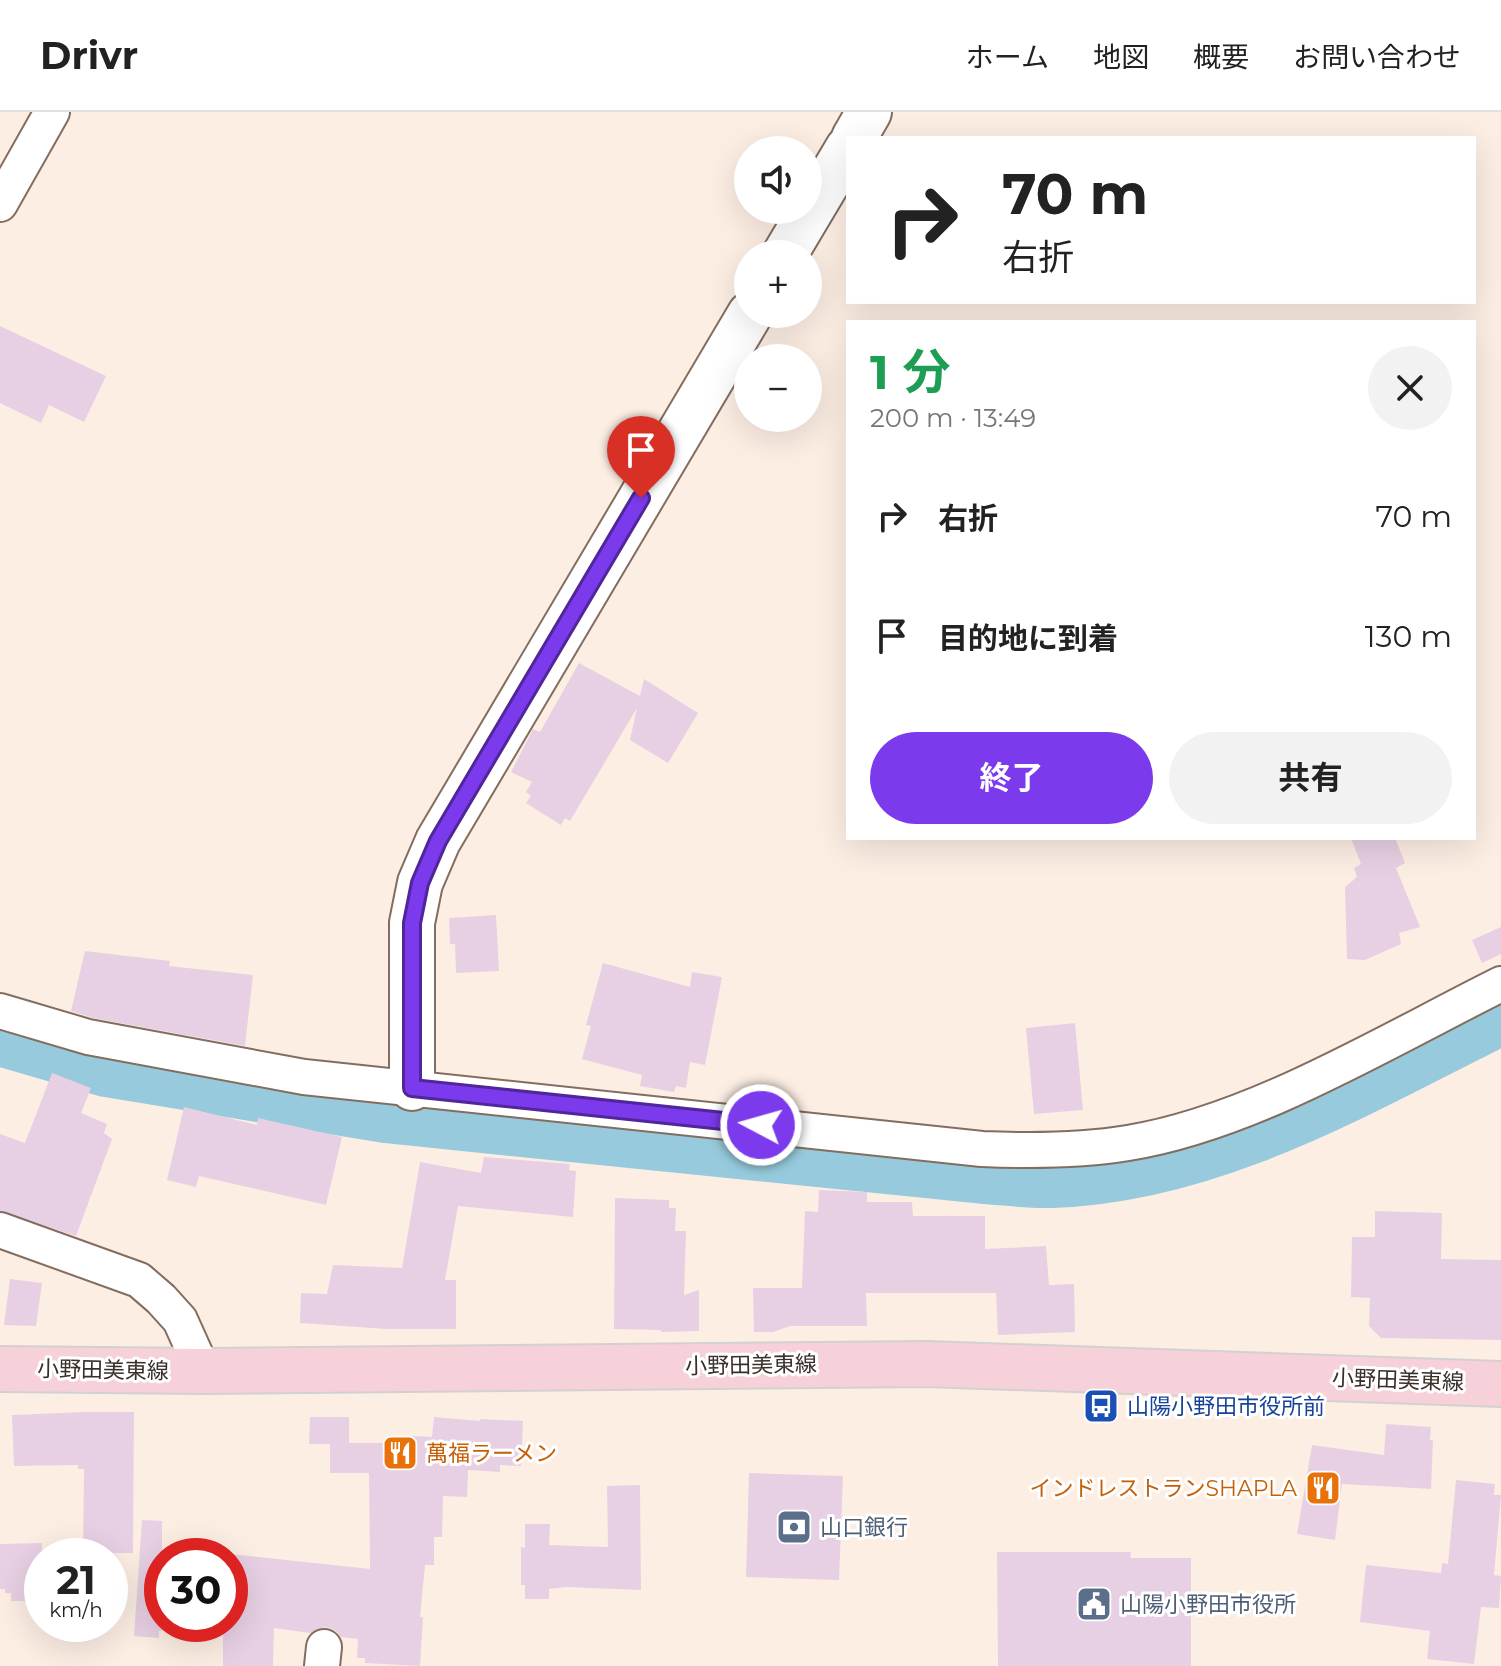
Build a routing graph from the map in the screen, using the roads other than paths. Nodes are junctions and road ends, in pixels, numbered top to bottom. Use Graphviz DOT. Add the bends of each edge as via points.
graph roads {
  1 [pos="52,112"];
  2 [pos="869,112"];
  3 [pos="855,136"];
  4 [pos="846,151"];
  5 [pos="0,204"];
  6 [pos="793,240"];
  7 [pos="742,328"];
  8 [pos="1501,984"];
  9 [pos="0,1011"];
  10 [pos="412,1088"];
  11 [pos="0,1230"];
  12 [pos="0,1369"];
  13 [pos="203,1371"];
  14 [pos="1501,1384"];
  1 -- 5 [label="street"];
  2 -- 3 [label="street"];
  4 -- 6 [label="street"];
  7 -- 10 [label="street" via="438,841 420,883 412,923"];
  8 -- 10 [label="street" via="1249,1108 1129,1143 1045,1151 982,1149"];
  9 -- 10 [label="street" via="88,1037 304,1077"];
  11 -- 13 [label="street" via="139,1280 180,1320"];
  12 -- 13 [label="main road, 小野田美東線"];
  13 -- 14 [label="main road, 小野田美東線" via="927,1364"];
}
